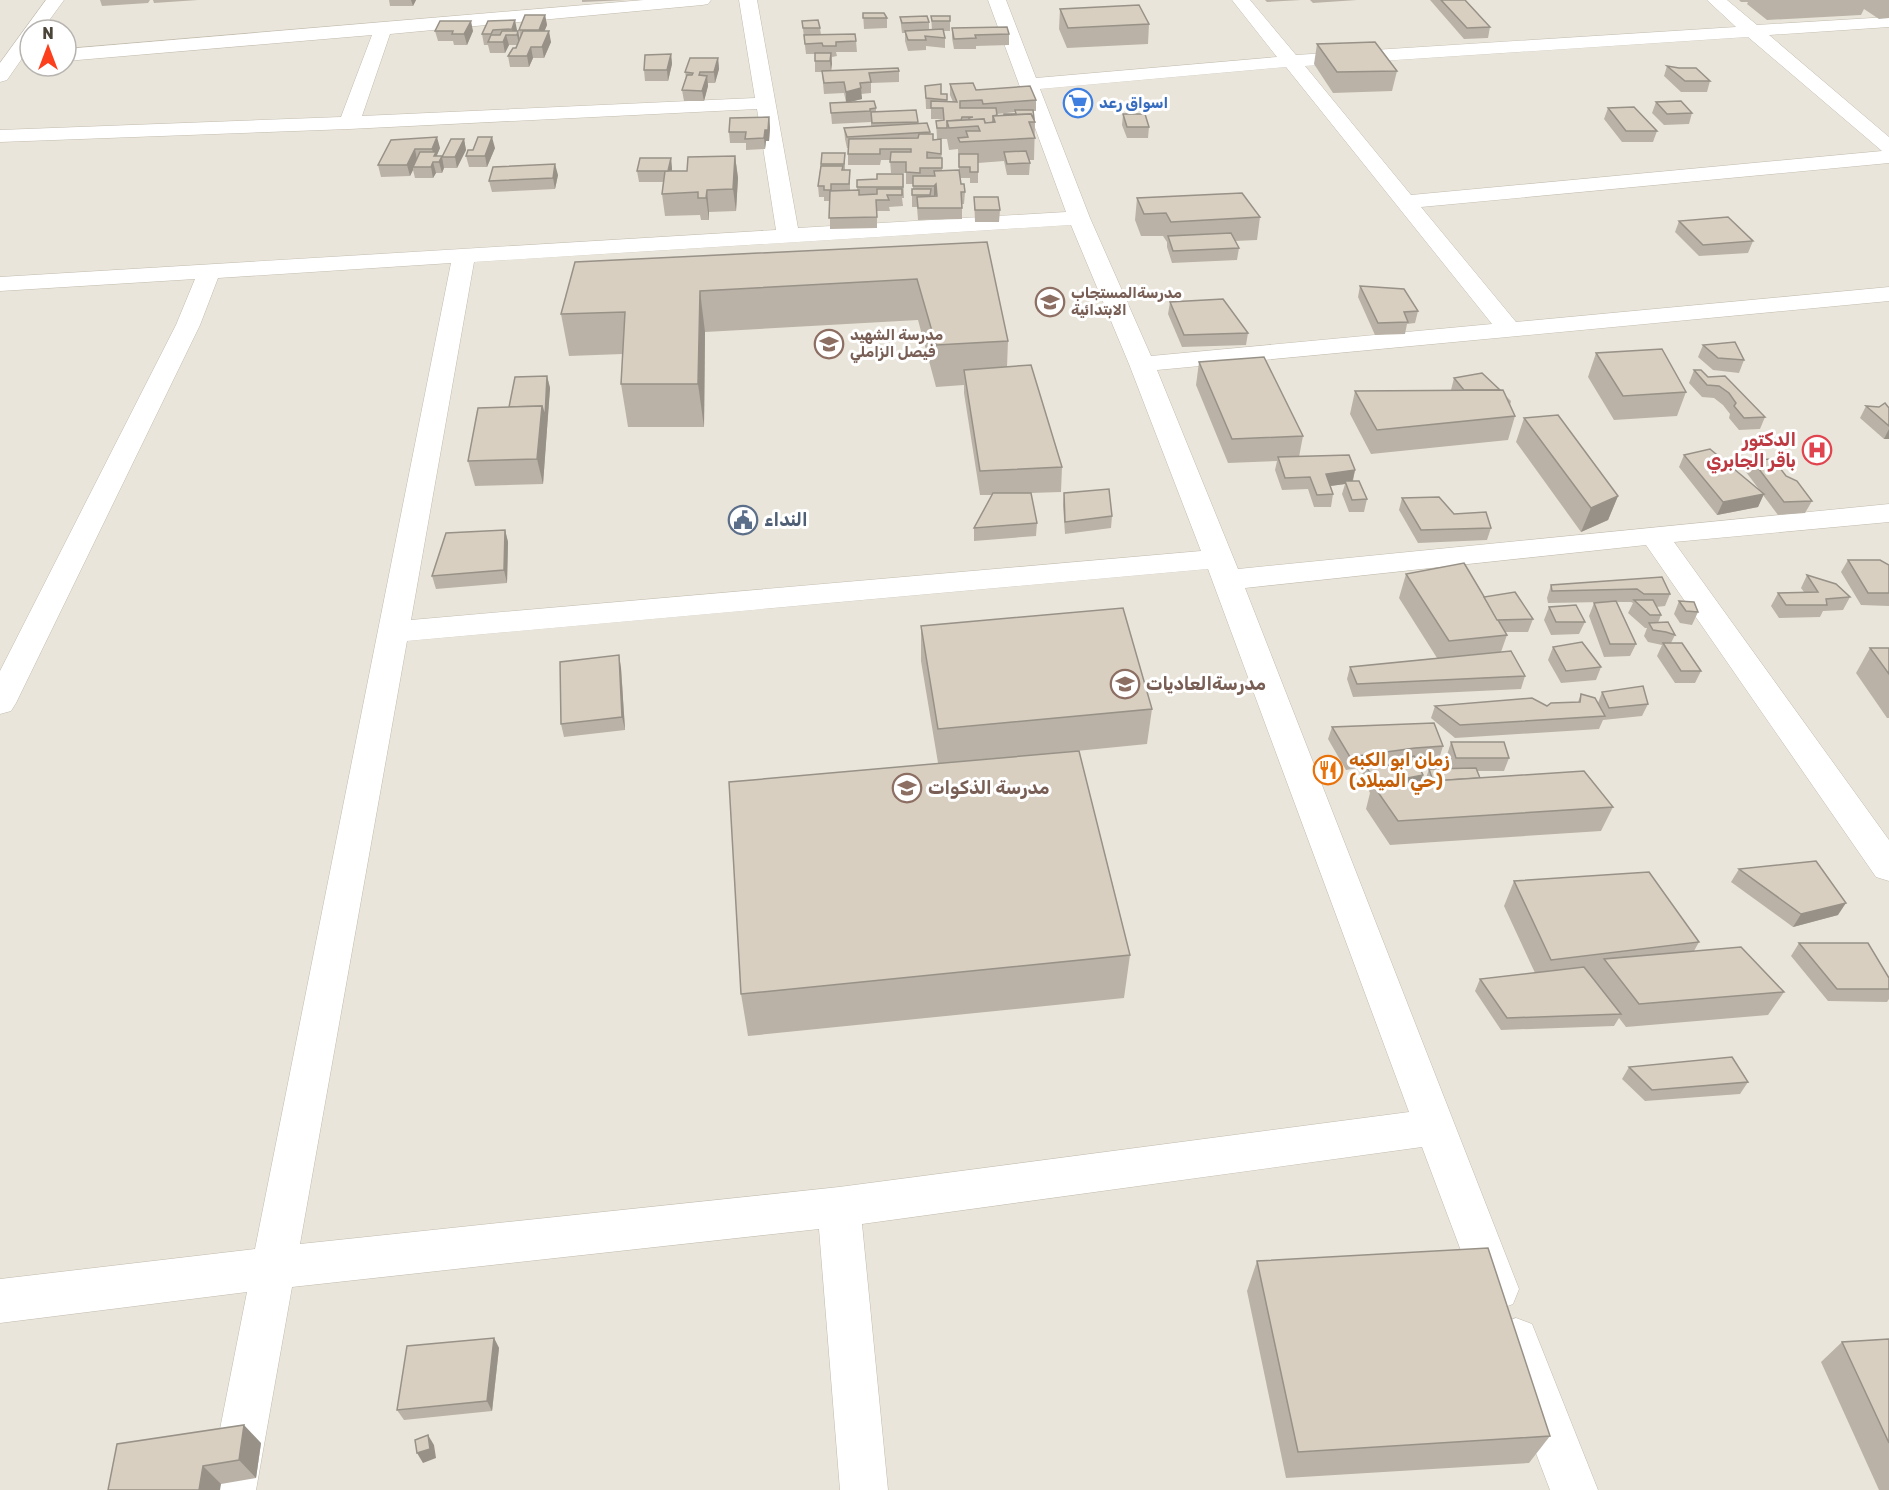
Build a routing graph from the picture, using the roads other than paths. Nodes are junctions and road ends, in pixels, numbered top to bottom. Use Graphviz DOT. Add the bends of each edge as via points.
graph roads {
  1 [pos="54,0"];
  2 [pos="702,0"];
  3 [pos="748,0"];
  4 [pos="997,0"];
  5 [pos="1241,0"];
  6 [pos="1716,0"];
  7 [pos="41,18"];
  8 [pos="1889,22"];
  9 [pos="383,29"];
  10 [pos="1754,30"];
  11 [pos="78,54"];
  12 [pos="18,61"];
  13 [pos="1292,61"];
  14 [pos="0,76"];
  15 [pos="1028,84"];
  16 [pos="765,103"];
  17 [pos="349,123"];
  18 [pos="0,136"];
  19 [pos="1889,147"];
  20 [pos="1889,157"];
  21 [pos="1406,202"];
  22 [pos="1078,218"];
  23 [pos="788,236"];
  24 [pos="464,256"];
  25 [pos="209,272"];
  26 [pos="0,284"];
  27 [pos="1889,294"];
  28 [pos="1510,330"];
  29 [pos="1142,364"];
  30 [pos="1889,513"];
  31 [pos="1654,535"];
  32 [pos="1223,569"];
  33 [pos="394,632"];
  34 [pos="0,703"];
  35 [pos="1889,867"];
  36 [pos="1435,1127"];
  37 [pos="840,1206"];
  38 [pos="275,1268"];
  39 [pos="0,1301"];
  40 [pos="232,1490"];
  41 [pos="864,1490"];
  42 [pos="1574,1490"];
  1 -- 7 [label="street"];
  2 -- 9 [label="street"];
  3 -- 16 [label="street"];
  4 -- 15 [label="street"];
  5 -- 13 [label="street"];
  6 -- 10 [label="street"];
  8 -- 10 [label="street"];
  9 -- 11 [label="street"];
  9 -- 17 [label="street"];
  10 -- 13 [label="street"];
  10 -- 19 [label="street"];
  12 -- 14 [label="street"];
  13 -- 15 [label="street"];
  13 -- 21 [label="street"];
  15 -- 22 [label="street"];
  16 -- 17 [label="street"];
  16 -- 23 [label="street"];
  17 -- 18 [label="street"];
  20 -- 21 [label="street"];
  21 -- 28 [label="street"];
  22 -- 23 [label="street"];
  22 -- 29 [label="street"];
  23 -- 24 [label="street"];
  24 -- 25 [label="street"];
  24 -- 33 [label="street"];
  25 -- 26 [label="street"];
  25 -- 34 [label="street" via="182,335"];
  27 -- 28 [label="street"];
  28 -- 29 [label="street"];
  29 -- 32 [label="street"];
  30 -- 31 [label="street"];
  31 -- 32 [label="street"];
  31 -- 35 [label="street"];
  32 -- 33 [label="street"];
  32 -- 36 [label="street"];
  33 -- 38 [label="street"];
  36 -- 37 [label="street"];
  36 -- 42 [label="street"];
  37 -- 38 [label="street"];
  37 -- 41 [label="street"];
  38 -- 39 [label="street"];
  38 -- 40 [label="street"];
}
